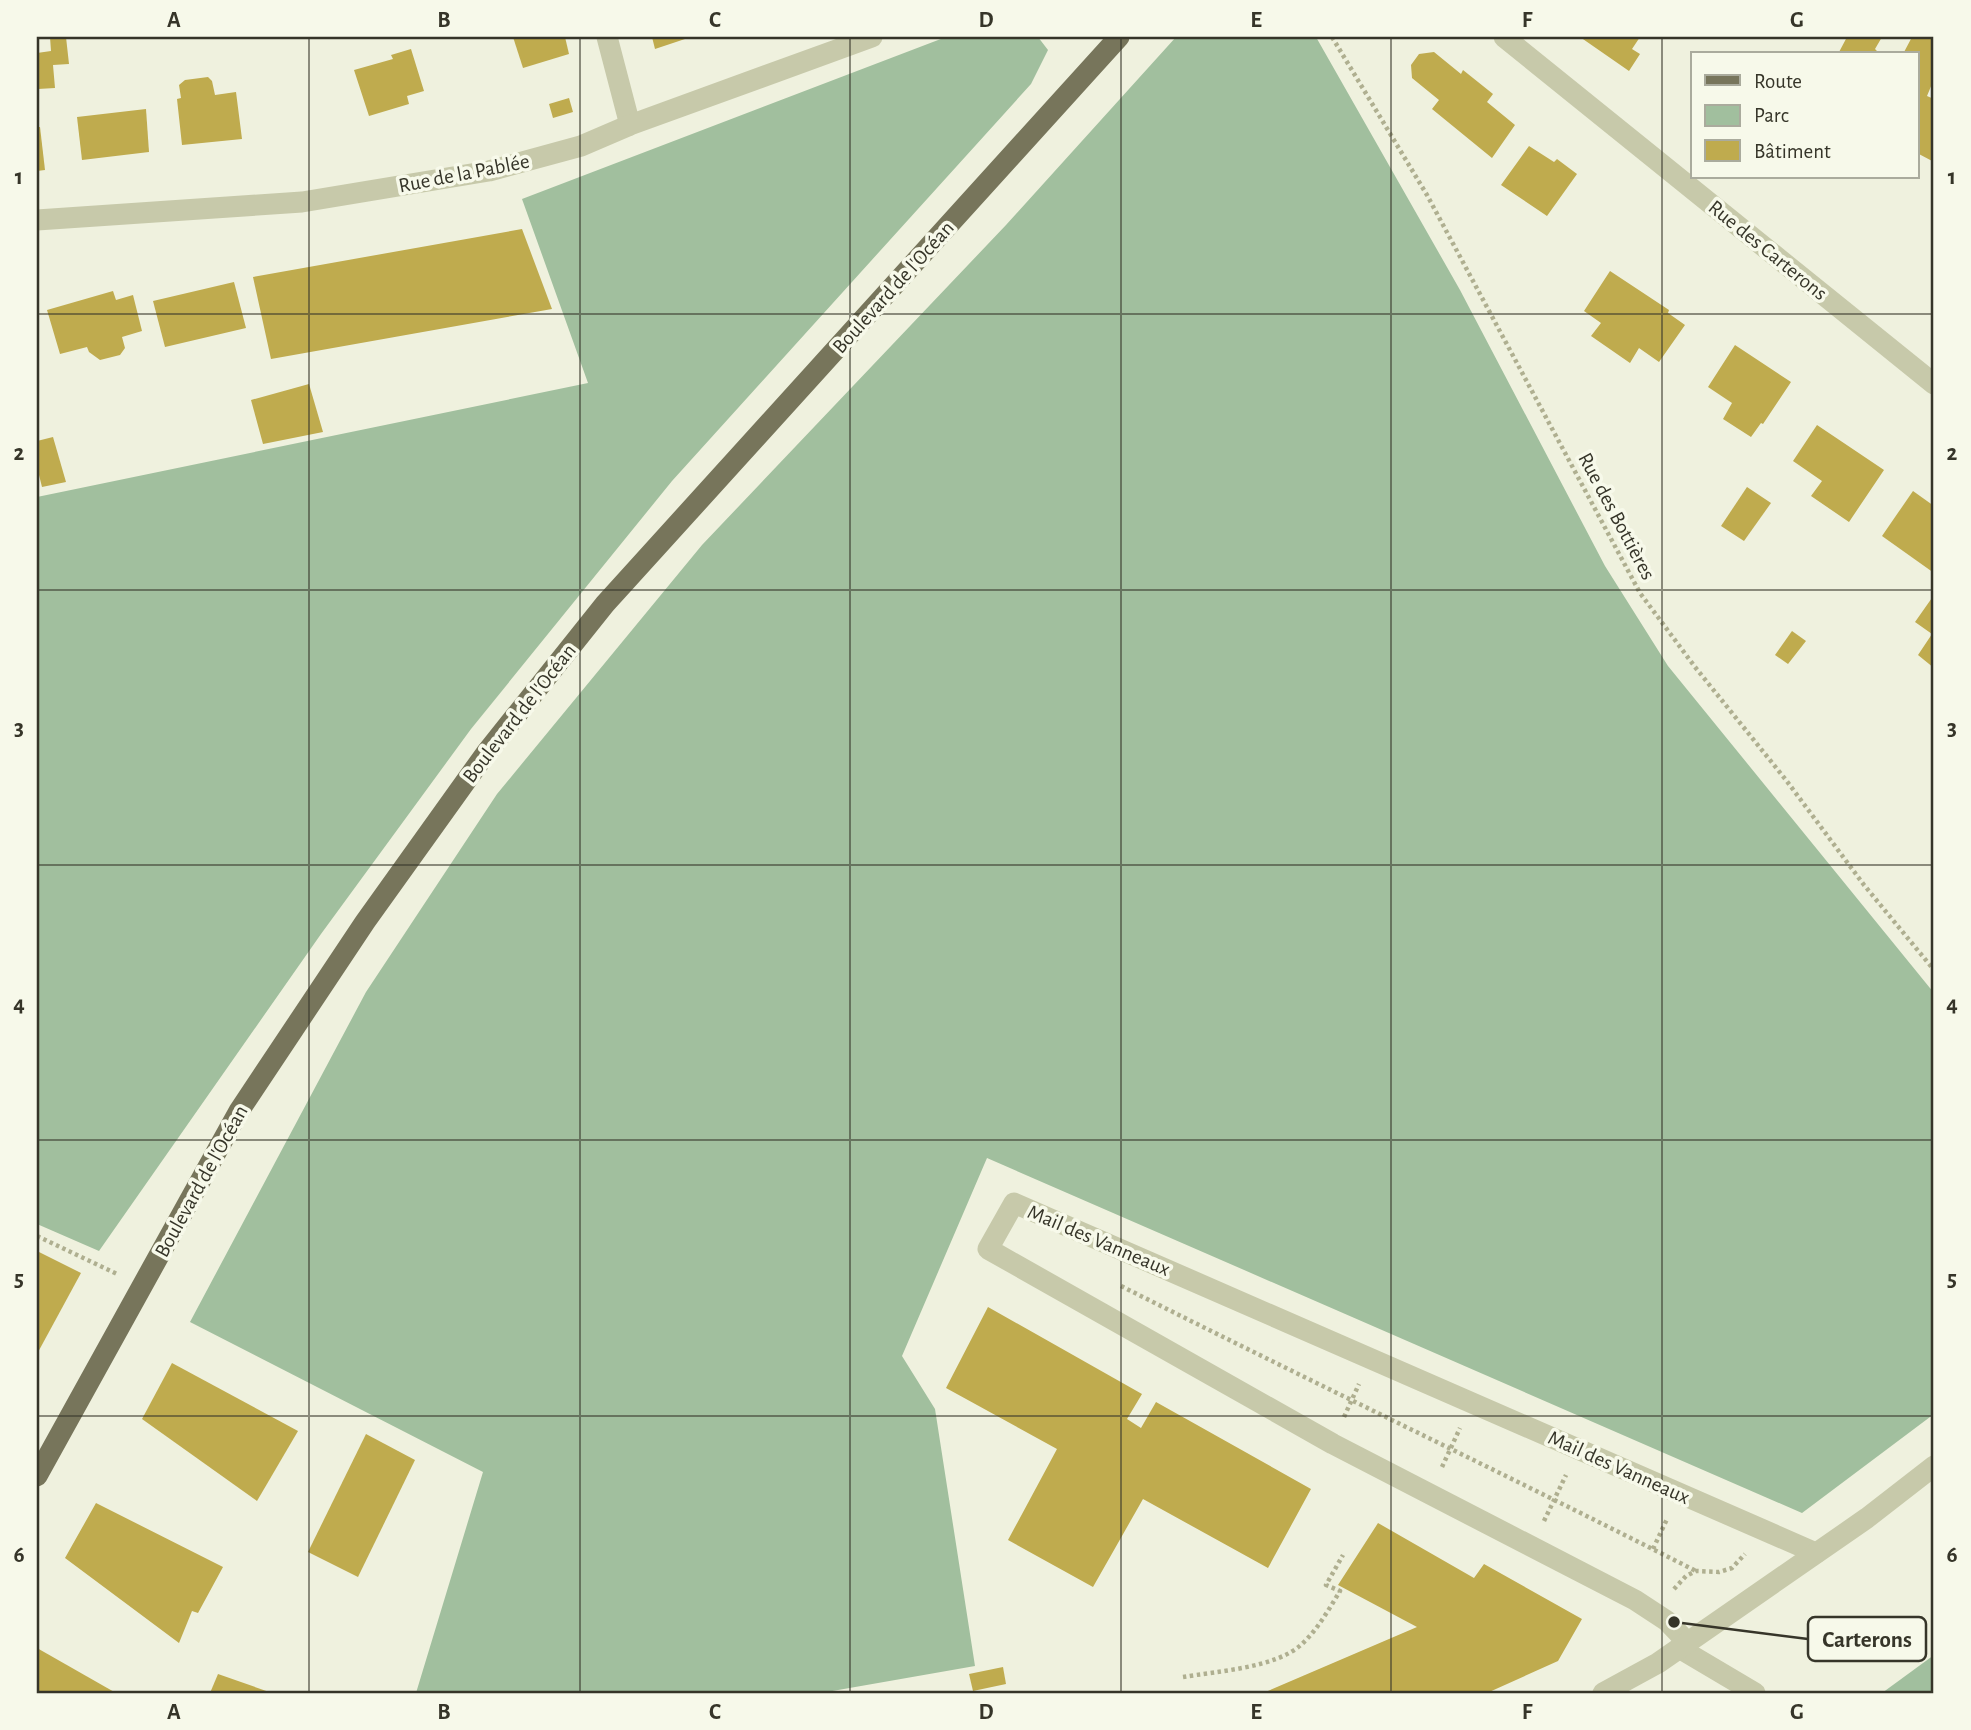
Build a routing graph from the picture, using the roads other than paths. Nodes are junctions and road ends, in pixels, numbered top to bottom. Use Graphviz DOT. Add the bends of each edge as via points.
graph roads {
  1 [pos="607,37"];
  2 [pos="872,37"];
  3 [pos="1115,38"];
  4 [pos="1510,39"];
  5 [pos="631,124"];
  6 [pos="37,220"];
  7 [pos="1934,384"];
  8 [pos="1934,1466"];
  9 [pos="37,1476"];
  10 [pos="1816,1553"];
  11 [pos="1683,1645"];
  12 [pos="1603,1693"];
  13 [pos="1755,1693"];
  1 -- 5 [label="street"];
  2 -- 5 [label="street, Rue de la Pablée"];
  3 -- 9 [label="main road, Boulevard de l'Océan" via="605,604 486,753 365,922 239,1111"];
  4 -- 7 [label="street, Rue des Carterons"];
  5 -- 6 [label="street, Rue de la Pablée" via="581,146 489,172 316,200"];
  8 -- 10 [label="street"];
  10 -- 11 [label="street"];
  10 -- 11 [label="street, Mail des Vanneaux" via="1014,1202 988,1249 1333,1444 1635,1601 1658,1615"];
  11 -- 12 [label="street"];
  11 -- 13 [label="street, Mail des Vanneaux"];
}
